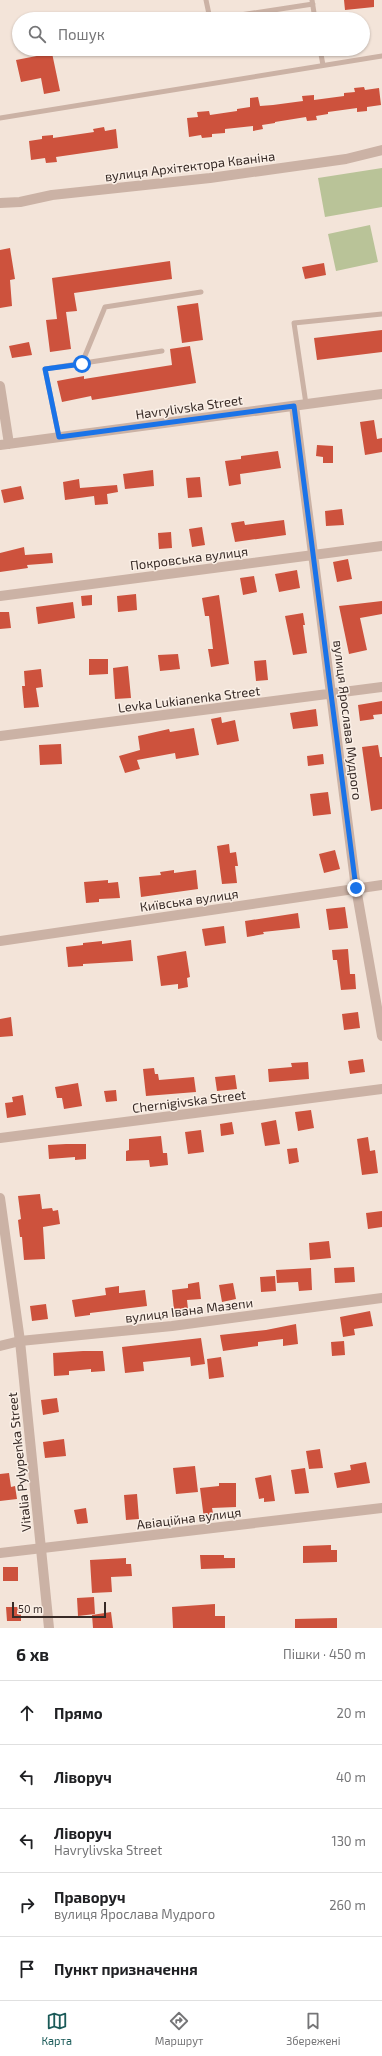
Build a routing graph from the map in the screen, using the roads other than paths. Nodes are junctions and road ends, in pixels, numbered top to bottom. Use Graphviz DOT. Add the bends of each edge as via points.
graph roads {
  1 [pos="206,0"];
  2 [pos="312,2"];
  3 [pos="209,12"];
  4 [pos="254,12"];
  5 [pos="314,12"];
  6 [pos="321,56"];
  7 [pos="382,56"];
  8 [pos="323,65"];
  9 [pos="0,118"];
  10 [pos="382,150"];
  11 [pos="0,203"];
  12 [pos="202,292"];
  13 [pos="382,314"];
  14 [pos="162,351"];
  15 [pos="82,364"];
  16 [pos="0,386"];
  17 [pos="382,394"];
  18 [pos="306,404"];
  19 [pos="294,406"];
  20 [pos="59,437"];
  21 [pos="5,445"];
  22 [pos="382,546"];
  23 [pos="314,555"];
  24 [pos="0,596"];
  25 [pos="382,687"];
  26 [pos="332,694"];
  27 [pos="0,736"];
  28 [pos="382,885"];
  29 [pos="356,888"];
  30 [pos="0,941"];
  31 [pos="382,1036"];
  32 [pos="382,1089"];
  33 [pos="0,1138"];
  34 [pos="0,1198"];
  35 [pos="382,1298"];
  36 [pos="20,1342"];
  37 [pos="0,1346"];
  38 [pos="382,1508"];
  39 [pos="41,1549"];
  40 [pos="0,1553"];
  41 [pos="49,1628"];
  1 -- 3 [label="lane"];
  2 -- 4 [label="lane"];
  2 -- 5 [label="lane"];
  6 -- 8 [label="lane"];
  7 -- 8 [label="lane"];
  8 -- 9 [label="lane"];
  10 -- 11 [label="street, вулиця Архітектора Кваніна" via="346,159 210,178"];
  12 -- 15 [label="lane" via="105,307"];
  13 -- 18 [label="lane" via="294,323"];
  14 -- 15 [label="lane"];
  15 -- 20 [label="lane" via="45,369"];
  16 -- 21 [label="street"];
  17 -- 18 [label="street, Havrylivska Street"];
  18 -- 19 [label="street, Havrylivska Street"];
  19 -- 20 [label="street, Havrylivska Street"];
  19 -- 23 [label="street, вулиця Ярослава Мудрого"];
  20 -- 21 [label="street, Havrylivska Street"];
  22 -- 23 [label="street, Покровська вулиця"];
  23 -- 24 [label="street, Покровська вулиця"];
  23 -- 26 [label="street, вулиця Ярослава Мудрого"];
  25 -- 26 [label="street, Levka Lukianenka Street"];
  26 -- 27 [label="street, Levka Lukianenka Street"];
  26 -- 29 [label="street, вулиця Ярослава Мудрого"];
  28 -- 29 [label="street, Київська вулиця"];
  29 -- 30 [label="street, Київська вулиця"];
  29 -- 31 [label="street, вулиця Ярослава Мудрого"];
  32 -- 33 [label="street, Chernigivska Street"];
  34 -- 36 [label="street, Vitalia Pylypenka Street"];
  35 -- 36 [label="street, вулиця Івана Мазепи" via="172,1326"];
  36 -- 37 [label="street, вулиця Івана Мазепи"];
  36 -- 39 [label="street, Vitalia Pylypenka Street"];
  38 -- 39 [label="street, Авіаційна вулиця"];
  39 -- 40 [label="street, Авіаційна вулиця"];
  39 -- 41 [label="street, Vitalia Pylypenka Street"];
}
